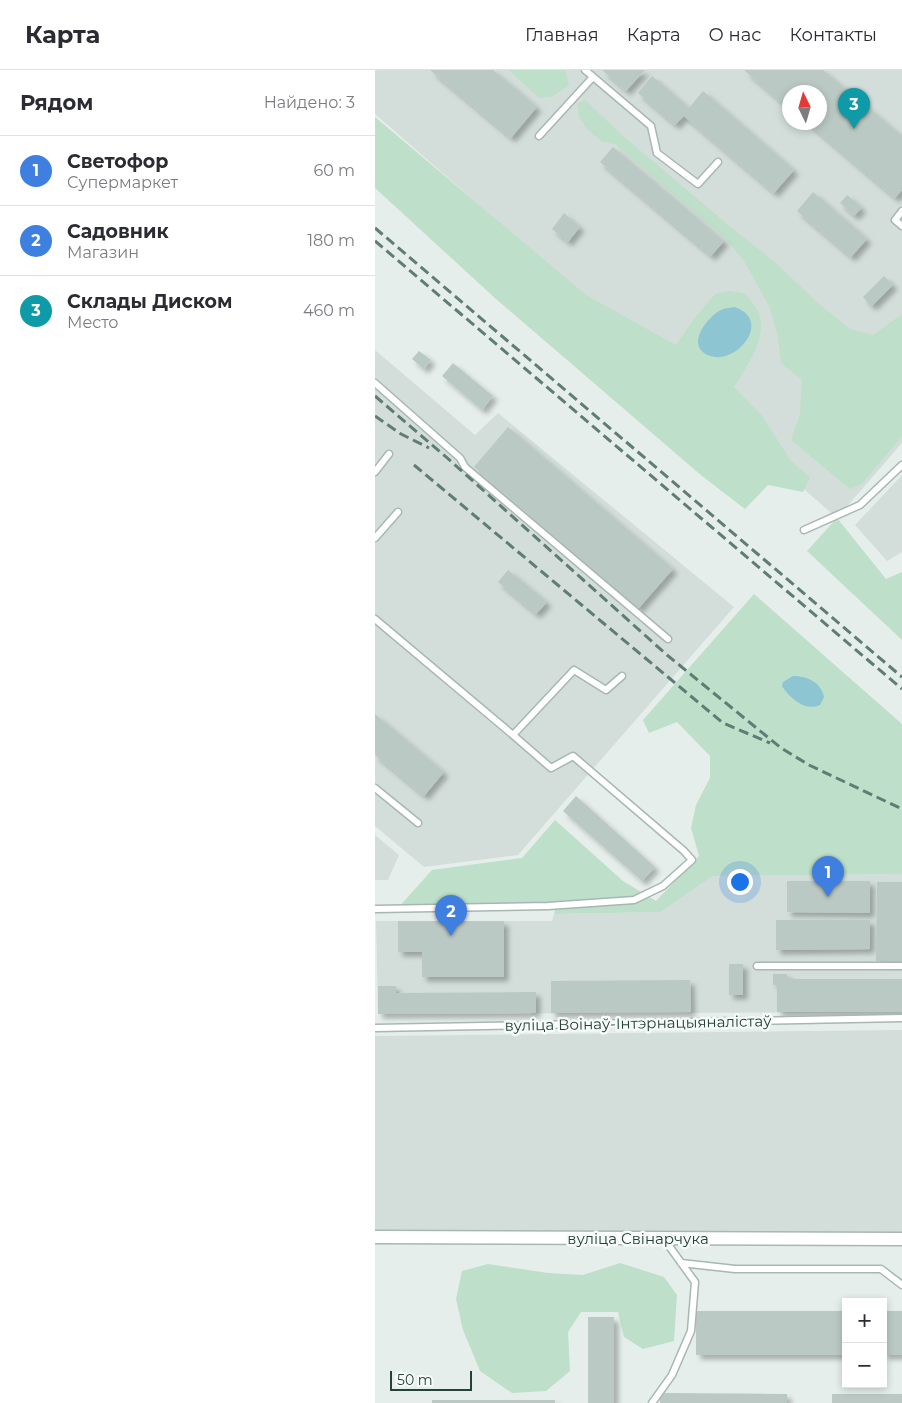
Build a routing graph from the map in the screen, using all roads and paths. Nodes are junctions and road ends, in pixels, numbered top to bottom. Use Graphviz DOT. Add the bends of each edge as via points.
graph roads {
  1 [pos="585,70"];
  2 [pos="593,76"];
  3 [pos="539,136"];
  4 [pos="718,162"];
  5 [pos="902,212"];
  6 [pos="902,226"];
  7 [pos="375,383"];
  8 [pos="389,454"];
  9 [pos="902,464"];
  10 [pos="375,472"];
  11 [pos="398,512"];
  12 [pos="804,530"];
  13 [pos="375,538"];
  14 [pos="375,619"];
  15 [pos="668,638"];
  16 [pos="622,676"];
  17 [pos="513,735"];
  18 [pos="375,788"];
  19 [pos="419,823"];
  20 [pos="375,909"];
  21 [pos="757,966"];
  22 [pos="902,966"];
  23 [pos="902,1018"];
  24 [pos="375,1028"];
  25 [pos="375,1237"];
  26 [pos="663,1238"];
  27 [pos="902,1239"];
  28 [pos="681,1263"];
  29 [pos="902,1285"];
  30 [pos="652,1403"];
  1 -- 2 [label="lane"];
  2 -- 3 [label="lane"];
  2 -- 4 [label="lane" via="651,126 657,153 698,184"];
  5 -- 6 [label="lane" via="895,220"];
  7 -- 15 [label="lane" via="460,458 465,467"];
  8 -- 10 [label="lane"];
  9 -- 12 [label="lane" via="860,505"];
  11 -- 13 [label="lane"];
  14 -- 17 [label="lane"];
  16 -- 17 [label="lane" via="606,690 574,670"];
  17 -- 20 [label="lane" via="551,768 573,756 692,860 663,886 634,900 548,906"];
  18 -- 19 [label="lane"];
  21 -- 22 [label="lane"];
  23 -- 24 [label="lane, вуліца Воінаў-Інтэрнацыяналістаў"];
  25 -- 26 [label="street, вуліца Свінарчука"];
  26 -- 27 [label="street, вуліца Свінарчука"];
  26 -- 28 [label="lane"];
  28 -- 29 [label="lane" via="735,1269 881,1269"];
  28 -- 30 [label="lane" via="695,1282 691,1331 672,1375"];
}
